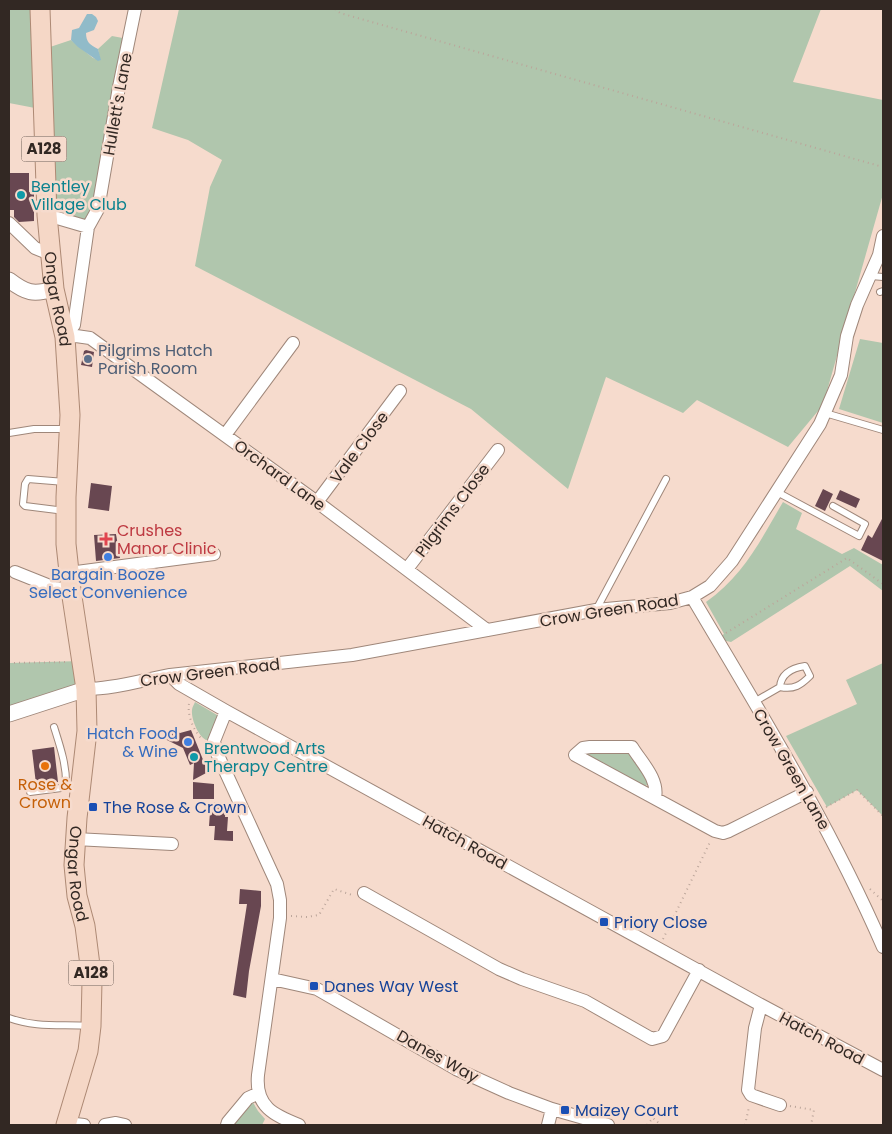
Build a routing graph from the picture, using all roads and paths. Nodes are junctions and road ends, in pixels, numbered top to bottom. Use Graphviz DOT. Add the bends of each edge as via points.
graph roads {
  1 [pos="40,9"];
  2 [pos="135,9"];
  3 [pos="335,9"];
  4 [pos="883,167"];
  5 [pos="46,215"];
  6 [pos="9,223"];
  7 [pos="88,227"];
  8 [pos="883,236"];
  9 [pos="50,254"];
  10 [pos="877,277"];
  11 [pos="9,280"];
  12 [pos="54,289"];
  13 [pos="65,337"];
  14 [pos="293,343"];
  15 [pos="400,391"];
  16 [pos="825,413"];
  17 [pos="71,429"];
  18 [pos="883,430"];
  19 [pos="9,433"];
  20 [pos="225,435"];
  21 [pos="498,450"];
  22 [pos="666,479"];
  23 [pos="67,482"];
  24 [pos="777,492"];
  25 [pos="317,502"];
  26 [pos="834,506"];
  27 [pos="66,511"];
  28 [pos="214,554"];
  29 [pos="407,569"];
  30 [pos="15,572"];
  31 [pos="70,581"];
  32 [pos="883,584"];
  33 [pos="692,596"];
  34 [pos="596,610"];
  35 [pos="487,630"];
  36 [pos="717,639"];
  37 [pos="82,662"];
  38 [pos="9,663"];
  39 [pos="170,675"];
  40 [pos="780,687"];
  41 [pos="86,689"];
  42 [pos="192,692"];
  43 [pos="754,702"];
  44 [pos="226,712"];
  45 [pos="9,714"];
  46 [pos="54,727"];
  47 [pos="216,751"];
  48 [pos="74,788"];
  49 [pos="30,792"];
  50 [pos="807,792"];
  51 [pos="655,798"];
  52 [pos="818,812"];
  53 [pos="883,816"];
  54 [pos="716,831"];
  55 [pos="75,839"];
  56 [pos="172,844"];
  57 [pos="364,892"];
  58 [pos="280,915"];
  59 [pos="883,947"];
  60 [pos="658,948"];
  61 [pos="699,970"];
  62 [pos="272,979"];
  63 [pos="761,1005"];
  64 [pos="9,1018"];
  65 [pos="91,1026"];
  66 [pos="883,1070"];
  67 [pos="259,1093"];
  68 [pos="752,1095"];
  69 [pos="780,1105"];
  70 [pos="552,1109"];
  71 [pos="72,1124"];
  72 [pos="105,1125"];
  73 [pos="125,1125"];
  74 [pos="227,1125"];
  75 [pos="299,1125"];
  76 [pos="548,1125"];
  77 [pos="608,1125"];
  78 [pos="647,1125"];
  79 [pos="661,1125"];
  80 [pos="745,1125"];
  81 [pos="811,1125"];
  1 -- 5 [label="main road, Ongar Road / A128"];
  2 -- 7 [label="street, Hullett's Lane" via="98,209"];
  3 -- 4 [label="path"];
  5 -- 7 [label="street"];
  5 -- 9 [label="main road, Ongar Road / A128"];
  6 -- 9 [label="street" via="35,248"];
  7 -- 13 [label="street, Hullett's Lane" via="74,325"];
  8 -- 10 [label="street, Crow Green Road"];
  9 -- 12 [label="main road, Ongar Road / A128"];
  10 -- 16 [label="street, Crow Green Road" via="857,305 845,344 842,375"];
  11 -- 12 [label="street" via="30,292"];
  12 -- 13 [label="main road, Ongar Road / A128"];
  13 -- 17 [label="main road, Ongar Road / A128"];
  13 -- 20 [label="street, Orchard Lane" via="90,338"];
  14 -- 20 [label="street"];
  15 -- 25 [label="street, Vale Close"];
  16 -- 18 [label="lane"];
  16 -- 24 [label="street, Crow Green Road"];
  17 -- 19 [label="lane"];
  17 -- 23 [label="main road, Ongar Road / A128"];
  20 -- 25 [label="street, Orchard Lane"];
  21 -- 29 [label="street, Pilgrims Close"];
  22 -- 34 [label="lane"];
  23 -- 27 [label="main road, Ongar Road / A128"];
  23 -- 27 [label="lane" via="28,480 23,504"];
  24 -- 26 [label="lane" via="859,536 865,524"];
  24 -- 33 [label="street, Crow Green Road" via="732,561 710,586"];
  25 -- 29 [label="street, Orchard Lane"];
  27 -- 31 [label="main road, Ongar Road / A128"];
  28 -- 31 [label="street"];
  29 -- 35 [label="street, Orchard Lane"];
  30 -- 31 [label="street" via="56,588"];
  31 -- 37 [label="main road, Ongar Road / A128"];
  32 -- 36 [label="path" via="847,558"];
  33 -- 34 [label="street, Crow Green Road" via="670,603"];
  33 -- 36 [label="street, Crow Green Lane"];
  34 -- 35 [label="street, Crow Green Road"];
  35 -- 39 [label="street, Crow Green Road" via="352,654"];
  36 -- 43 [label="street, Crow Green Lane"];
  37 -- 38 [label="path"];
  37 -- 41 [label="main road, Ongar Road / A128"];
  39 -- 41 [label="street, Crow Green Road" via="108,688"];
  39 -- 42 [label="street, Hatch Road"];
  40 -- 40 [label="lane" via="789,689 803,683 810,676 805,666 784,675"];
  40 -- 43 [label="lane"];
  41 -- 45 [label="street"];
  41 -- 48 [label="main road, Ongar Road / A128" via="87,732"];
  42 -- 44 [label="street, Hatch Road"];
  42 -- 47 [label="path" via="188,708 191,720 200,737"];
  43 -- 50 [label="street, Crow Green Lane"];
  44 -- 47 [label="street" via="214,741"];
  44 -- 60 [label="street, Hatch Road"];
  46 -- 48 [label="lane" via="65,770"];
  47 -- 58 [label="street" via="277,884"];
  48 -- 49 [label="lane"];
  48 -- 55 [label="main road, Ongar Road / A128"];
  50 -- 52 [label="street, Crow Green Lane"];
  50 -- 54 [label="street" via="729,831"];
  51 -- 51 [label="street" via="583,759 575,755 590,746 632,747 653,779"];
  51 -- 54 [label="street"];
  52 -- 53 [label="path" via="857,790"];
  52 -- 59 [label="street, Crow Green Lane"];
  54 -- 60 [label="path"];
  55 -- 56 [label="street"];
  55 -- 65 [label="main road, Ongar Road / A128" via="77,896 85,926 92,982"];
  57 -- 58 [label="path" via="359,896 334,889 319,915"];
  57 -- 61 [label="street" via="476,957 522,979 585,1001 652,1040 663,1036"];
  58 -- 62 [label="street"];
  60 -- 61 [label="street, Hatch Road"];
  61 -- 63 [label="street, Hatch Road"];
  62 -- 67 [label="street" via="258,1075"];
  62 -- 70 [label="street, Danes Way" via="317,989 456,1069"];
  63 -- 66 [label="street, Hatch Road"];
  63 -- 68 [label="street, Hatch Road" via="749,1074 748,1090"];
  64 -- 65 [label="lane" via="34,1025"];
  65 -- 71 [label="main road, Ongar Road / A128"];
  67 -- 74 [label="street" via="248,1098"];
  67 -- 75 [label="street" via="269,1110"];
  68 -- 69 [label="street"];
  68 -- 80 [label="path"];
  69 -- 81 [label="path" via="814,1110"];
  70 -- 76 [label="street"];
  70 -- 77 [label="street, Danes Way"];
  72 -- 73 [label="street" via="116,1122"];
  78 -- 79 [label="path" via="653,1118"];
}
